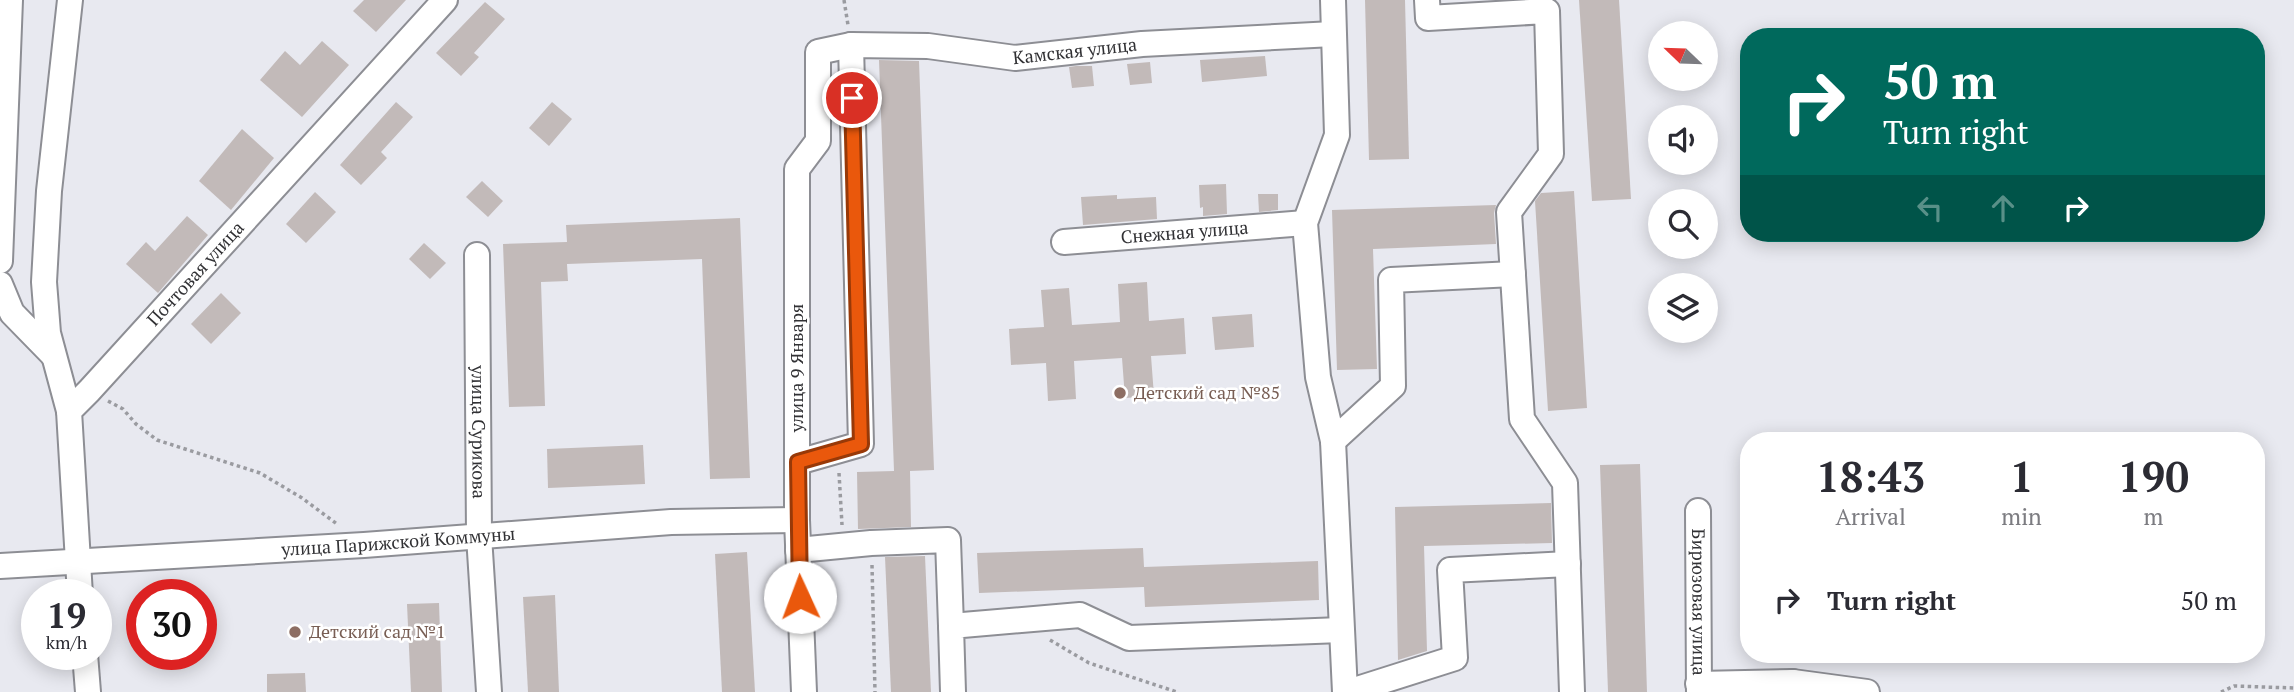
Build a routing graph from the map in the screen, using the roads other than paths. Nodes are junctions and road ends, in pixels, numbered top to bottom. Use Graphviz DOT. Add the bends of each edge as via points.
graph roads {
  1 [pos="10,0"];
  2 [pos="70,0"];
  3 [pos="445,0"];
  4 [pos="1333,0"];
  5 [pos="1427,0"];
  6 [pos="1333,34"];
  7 [pos="851,44"];
  8 [pos="818,51"];
  9 [pos="4,57"];
  10 [pos="2,115"];
  11 [pos="2,183"];
  12 [pos="0,223"];
  13 [pos="1305,223"];
  14 [pos="1064,242"];
  15 [pos="477,255"];
  16 [pos="0,261"];
  17 [pos="1513,274"];
  18 [pos="0,284"];
  19 [pos="53,356"];
  20 [pos="69,411"];
  21 [pos="1333,441"];
  22 [pos="798,462"];
  23 [pos="1698,511"];
  24 [pos="797,520"];
  25 [pos="479,536"];
  26 [pos="798,550"];
  27 [pos="78,562"];
  28 [pos="1568,564"];
  29 [pos="0,566"];
  30 [pos="79,579"];
  31 [pos="951,626"];
  32 [pos="1341,630"];
  33 [pos="86,670"];
  34 [pos="1793,687"];
  35 [pos="1698,688"];
  36 [pos="88,692"];
  37 [pos="489,692"];
  38 [pos="804,692"];
  39 [pos="953,692"];
  40 [pos="1346,692"];
  41 [pos="1572,692"];
  42 [pos="1867,692"];
  1 -- 9 [label="street"];
  2 -- 19 [label="street" via="44,247 45,307"];
  3 -- 20 [label="street, Почтовая улица"];
  4 -- 6 [label="street"];
  5 -- 17 [label="street" via="1428,18 1547,11 1551,154 1509,212"];
  6 -- 7 [label="street, Камская улица" via="1142,44 1015,58 928,46"];
  6 -- 13 [label="street" via="1337,135"];
  7 -- 8 [label="street, Камская улица"];
  7 -- 22 [label="street" via="861,444"];
  8 -- 22 [label="street, улица 9 Января" via="818,141 797,169"];
  9 -- 10 [label="street"];
  10 -- 11 [label="street"];
  11 -- 12 [label="street"];
  12 -- 16 [label="street"];
  13 -- 14 [label="street, Снежная улица"];
  13 -- 21 [label="street" via="1318,377"];
  15 -- 25 [label="street, улица Сурикова"];
  17 -- 21 [label="street" via="1391,280 1393,386"];
  17 -- 28 [label="street" via="1522,419 1565,483"];
  18 -- 19 [label="street" via="12,313"];
  19 -- 20 [label="street"];
  20 -- 27 [label="street"];
  21 -- 32 [label="street"];
  22 -- 24 [label="street, улица 9 Января"];
  23 -- 35 [label="street, Бирюзовая улица"];
  24 -- 25 [label="street, улица Парижской Коммуны" via="671,522"];
  24 -- 26 [label="street, улица 9 Января"];
  25 -- 27 [label="street, улица Парижской Коммуны"];
  25 -- 37 [label="street, улица Сурикова"];
  26 -- 31 [label="street" via="948,540"];
  26 -- 38 [label="street, улица 9 Января"];
  27 -- 29 [label="street, улица Парижской Коммуны"];
  27 -- 30 [label="street"];
  28 -- 40 [label="street" via="1450,570 1455,658"];
  28 -- 41 [label="street"];
  31 -- 32 [label="street" via="1080,615 1129,638"];
  31 -- 39 [label="street"];
  32 -- 40 [label="street"];
  33 -- 36 [label="street"];
  34 -- 35 [label="street"];
  34 -- 42 [label="street"];
}
